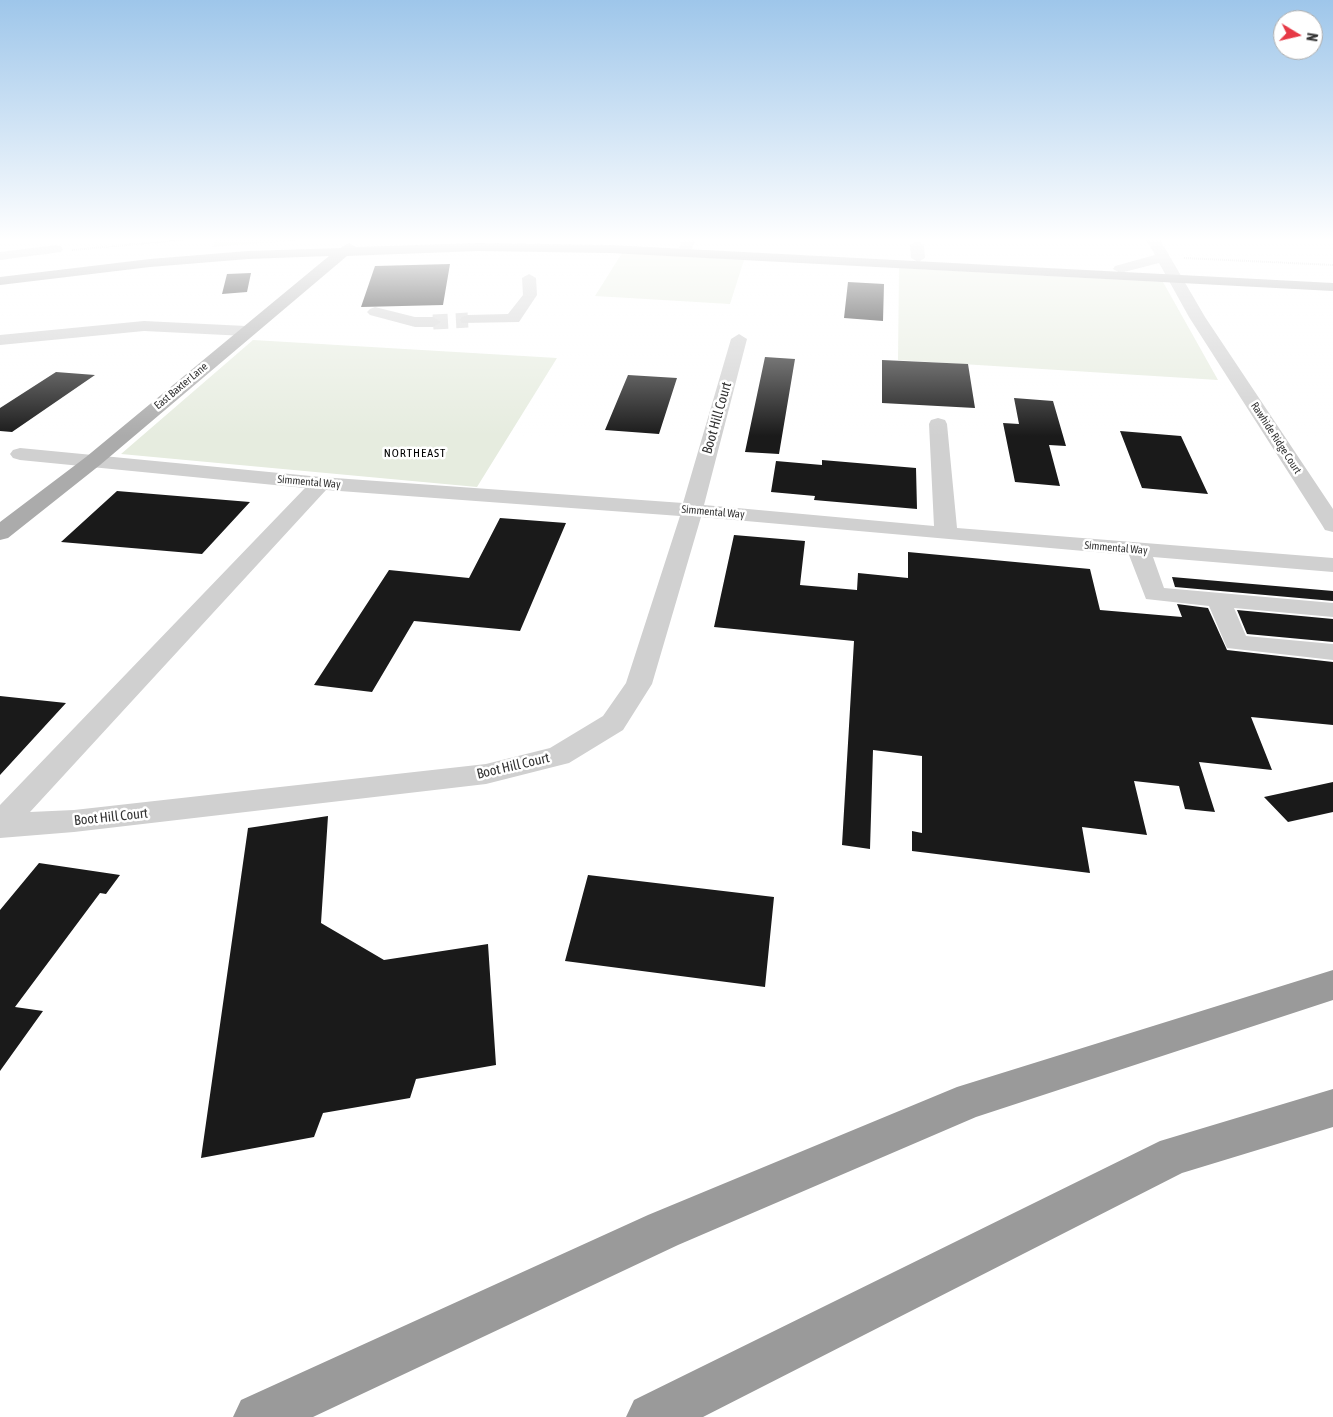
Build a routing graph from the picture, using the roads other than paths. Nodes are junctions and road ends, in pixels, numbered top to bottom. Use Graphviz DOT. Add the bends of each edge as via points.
graph roads {
  1 [pos="279,304"];
  2 [pos="524,304"];
  3 [pos="1191,305"];
  4 [pos="375,312"];
  5 [pos="468,320"];
  6 [pos="433,322"];
  7 [pos="246,331"];
  8 [pos="739,339"];
  9 [pos="0,340"];
  10 [pos="938,424"];
  11 [pos="20,454"];
  12 [pos="93,461"];
  13 [pos="321,483"];
  14 [pos="692,510"];
  15 [pos="1333,525"];
  16 [pos="0,533"];
  17 [pos="946,534"];
  18 [pos="1139,550"];
  19 [pos="1333,565"];
  20 [pos="1218,599"];
  21 [pos="1333,610"];
  22 [pos="1333,652"];
  23 [pos="0,826"];
  24 [pos="1333,985"];
  25 [pos="1333,1108"];
  26 [pos="258,1417"];
  27 [pos="651,1417"];
  1 -- 7 [label="main road, East Baxter Lane"];
  2 -- 5 [label="street" via="513,319"];
  3 -- 15 [label="street, Rawhide Ridge Court"];
  4 -- 6 [label="street" via="415,322"];
  7 -- 9 [label="street" via="144,326"];
  7 -- 12 [label="main road, East Baxter Lane"];
  8 -- 14 [label="street, Boot Hill Court"];
  10 -- 17 [label="street"];
  11 -- 12 [label="street, Simmental Way"];
  12 -- 13 [label="street, Simmental Way"];
  12 -- 16 [label="main road, East Baxter Lane"];
  13 -- 14 [label="street, Simmental Way"];
  13 -- 23 [label="street"];
  14 -- 17 [label="street, Simmental Way"];
  14 -- 23 [label="street, Boot Hill Court" via="639,684 613,723 559,756 476,775 84,820"];
  17 -- 18 [label="street, Simmental Way"];
  18 -- 19 [label="street, Simmental Way"];
  18 -- 20 [label="street" via="1154,594"];
  20 -- 21 [label="street"];
  20 -- 22 [label="street" via="1236,643"];
  24 -- 26 [label="highway" via="971,1100 663,1230"];
  25 -- 27 [label="highway" via="1175,1155"];
}
